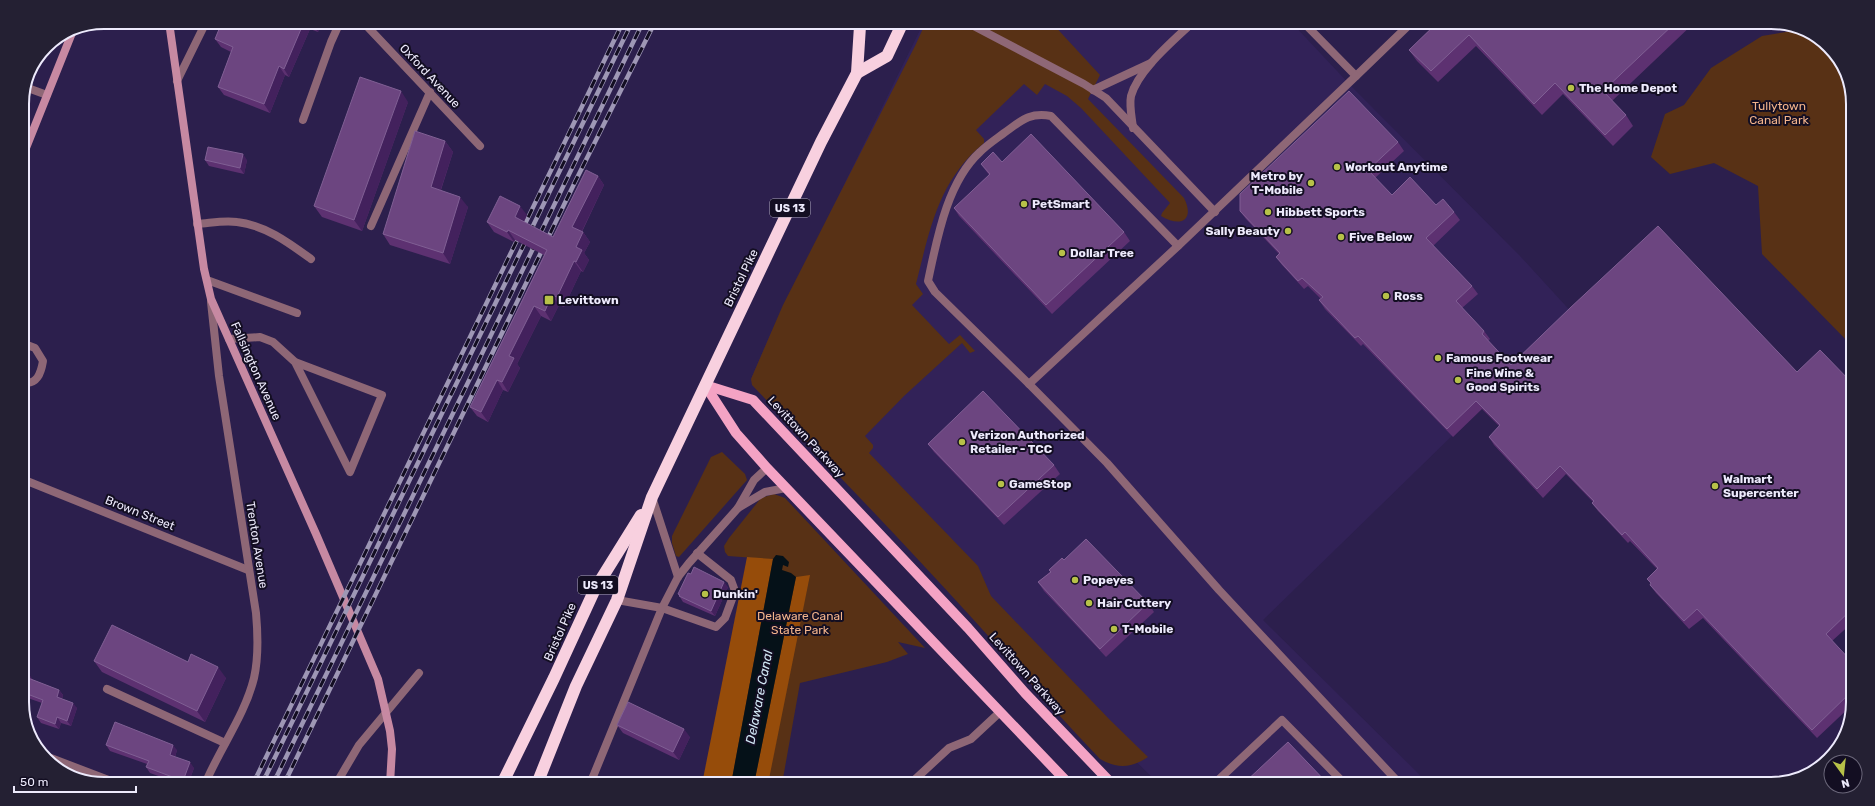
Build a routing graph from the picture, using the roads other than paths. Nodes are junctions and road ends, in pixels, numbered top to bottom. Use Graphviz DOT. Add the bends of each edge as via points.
graph roads {
  1 [pos="170,29"];
  2 [pos="203,29"];
  3 [pos="337,29"];
  4 [pos="370,29"];
  5 [pos="858,29"];
  6 [pos="900,29"];
  7 [pos="979,29"];
  8 [pos="1185,29"];
  9 [pos="1310,29"];
  10 [pos="1405,29"];
  11 [pos="70,37"];
  12 [pos="1152,63"];
  13 [pos="857,73"];
  14 [pos="1356,76"];
  15 [pos="177,81"];
  16 [pos="31,89"];
  17 [pos="1093,90"];
  18 [pos="430,92"];
  19 [pos="47,95"];
  20 [pos="303,120"];
  21 [pos="1133,128"];
  22 [pos="29,140"];
  23 [pos="480,146"];
  24 [pos="1215,212"];
  25 [pos="198,224"];
  26 [pos="371,226"];
  27 [pos="1178,246"];
  28 [pos="311,259"];
  29 [pos="206,280"];
  30 [pos="211,299"];
  31 [pos="297,313"];
  32 [pos="229,339"];
  33 [pos="29,346"];
  34 [pos="295,362"];
  35 [pos="29,382"];
  36 [pos="1030,384"];
  37 [pos="706,385"];
  38 [pos="767,468"];
  39 [pos="29,482"];
  40 [pos="786,488"];
  41 [pos="652,497"];
  42 [pos="738,508"];
  43 [pos="697,553"];
  44 [pos="248,570"];
  45 [pos="678,577"];
  46 [pos="617,600"];
  47 [pos="662,608"];
  48 [pos="419,673"];
  49 [pos="107,689"];
  50 [pos="1000,712"];
  51 [pos="225,743"];
  52 [pos="57,760"];
  53 [pos="101,777"];
  54 [pos="208,777"];
  55 [pos="340,777"];
  56 [pos="390,777"];
  57 [pos="505,777"];
  58 [pos="540,777"];
  59 [pos="593,777"];
  60 [pos="918,777"];
  61 [pos="1062,777"];
  62 [pos="1105,777"];
  63 [pos="1221,777"];
  64 [pos="1338,777"];
  65 [pos="1393,777"];
  1 -- 15 [label="main road, Fallsington Avenue"];
  2 -- 15 [label="street"];
  3 -- 20 [label="street"];
  4 -- 18 [label="street, Oxford Avenue"];
  5 -- 13 [label="highway, Bristol Pike / US 13"];
  6 -- 13 [label="highway" via="887,56"];
  7 -- 17 [label="street"];
  8 -- 12 [label="street"];
  9 -- 14 [label="street"];
  10 -- 14 [label="street"];
  11 -- 19 [label="main road"];
  12 -- 17 [label="street"];
  12 -- 21 [label="street" via="1131,97"];
  13 -- 37 [label="highway, Bristol Pike / US 13" via="821,142"];
  14 -- 24 [label="street"];
  15 -- 25 [label="main road, Fallsington Avenue"];
  16 -- 19 [label="street"];
  17 -- 21 [label="street" via="1106,98"];
  18 -- 23 [label="street, Oxford Avenue"];
  18 -- 26 [label="street"];
  19 -- 22 [label="main road"];
  21 -- 24 [label="street"];
  24 -- 27 [label="street"];
  25 -- 28 [label="street" via="251,224 286,241"];
  25 -- 29 [label="main road, Fallsington Avenue"];
  27 -- 36 [label="street"];
  27 -- 36 [label="street" via="1051,116 1037,114 1024,118 979,152 953,192 937,235 928,281 935,292"];
  29 -- 30 [label="main road, Fallsington Avenue"];
  29 -- 31 [label="street"];
  30 -- 32 [label="main road, Fallsington Avenue"];
  30 -- 44 [label="street, Trenton Avenue" via="219,376"];
  32 -- 34 [label="street" via="260,337 273,342"];
  32 -- 56 [label="main road, Fallsington Avenue" via="378,679 390,731"];
  33 -- 35 [label="street" via="35,348 43,361 41,374 35,381"];
  34 -- 34 [label="street" via="382,396 350,472 319,410"];
  36 -- 65 [label="street" via="1112,468 1210,580"];
  37 -- 38 [label="main road" via="736,432"];
  37 -- 41 [label="highway, Bristol Pike / US 13"];
  37 -- 62 [label="main road, Levittown Parkway" via="753,400"];
  38 -- 40 [label="main road"];
  38 -- 42 [label="street" via="754,480"];
  39 -- 44 [label="street, Brown Street"];
  40 -- 42 [label="street" via="765,492"];
  40 -- 50 [label="main road"];
  41 -- 45 [label="street"];
  41 -- 46 [label="highway, Bristol Pike / US 13"];
  41 -- 57 [label="highway, Bristol Pike / US 13" via="595,589"];
  42 -- 43 [label="street"];
  43 -- 45 [label="street"];
  43 -- 47 [label="street" via="731,580 735,592 725,618 716,627"];
  44 -- 51 [label="street, Trenton Avenue" via="256,613 258,658 247,697"];
  45 -- 47 [label="street"];
  46 -- 47 [label="street"];
  46 -- 58 [label="highway, Bristol Pike / US 13" via="576,686"];
  47 -- 59 [label="street"];
  48 -- 55 [label="street" via="359,745"];
  49 -- 51 [label="street"];
  50 -- 60 [label="street" via="971,739 949,748"];
  50 -- 61 [label="main road"];
  51 -- 54 [label="street, Trenton Avenue"];
  52 -- 53 [label="street"];
  63 -- 64 [label="street" via="1282,720"];
}
